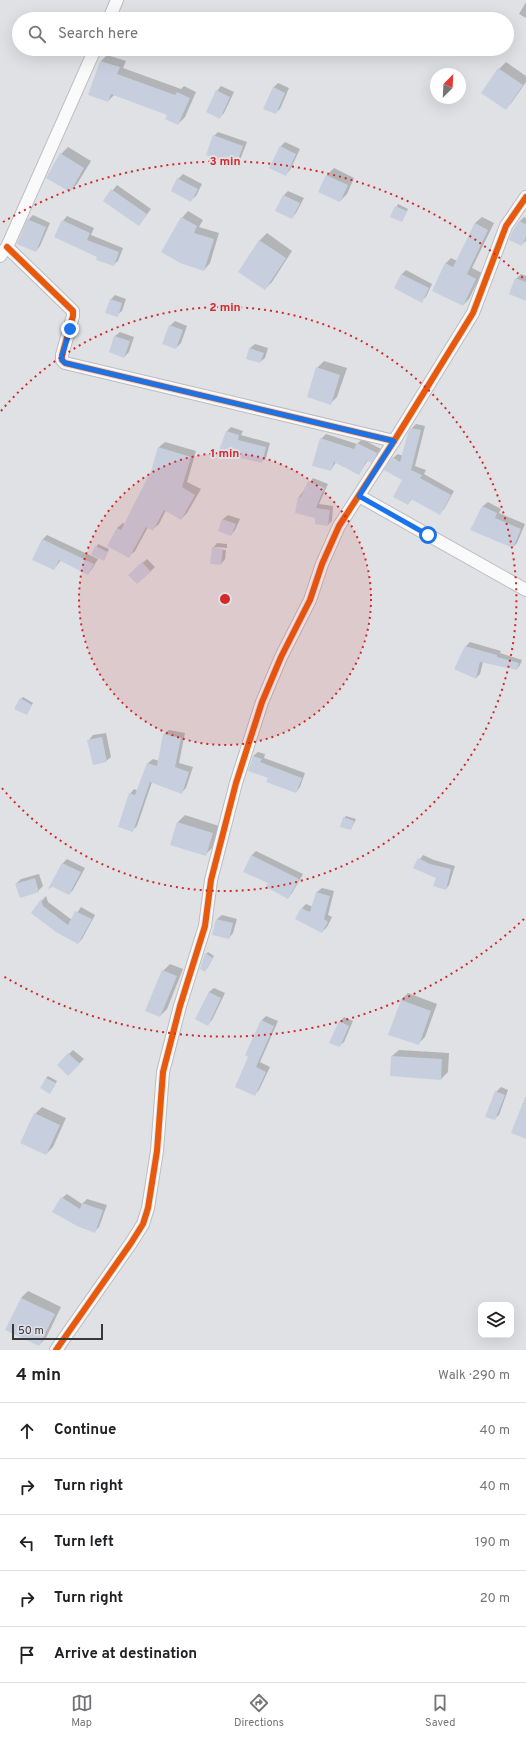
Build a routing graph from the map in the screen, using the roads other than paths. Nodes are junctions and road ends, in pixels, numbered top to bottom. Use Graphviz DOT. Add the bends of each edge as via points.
graph roads {
  1 [pos="117,0"];
  2 [pos="112,12"];
  3 [pos="92,56"];
  4 [pos="526,197"];
  5 [pos="3,252"];
  6 [pos="394,441"];
  7 [pos="359,496"];
  8 [pos="526,590"];
  9 [pos="56,1350"];
  1 -- 2 [label="street"];
  3 -- 5 [label="street"];
  4 -- 6 [label="street" via="506,226 473,313"];
  5 -- 6 [label="street" via="72,311 73,316 62,356 65,363"];
  6 -- 7 [label="street"];
  7 -- 8 [label="street"];
  7 -- 9 [label="street" via="339,526 310,600 275,670 236,783 211,880 204,926 163,1072 157,1151 145,1218 131,1243"];
}
